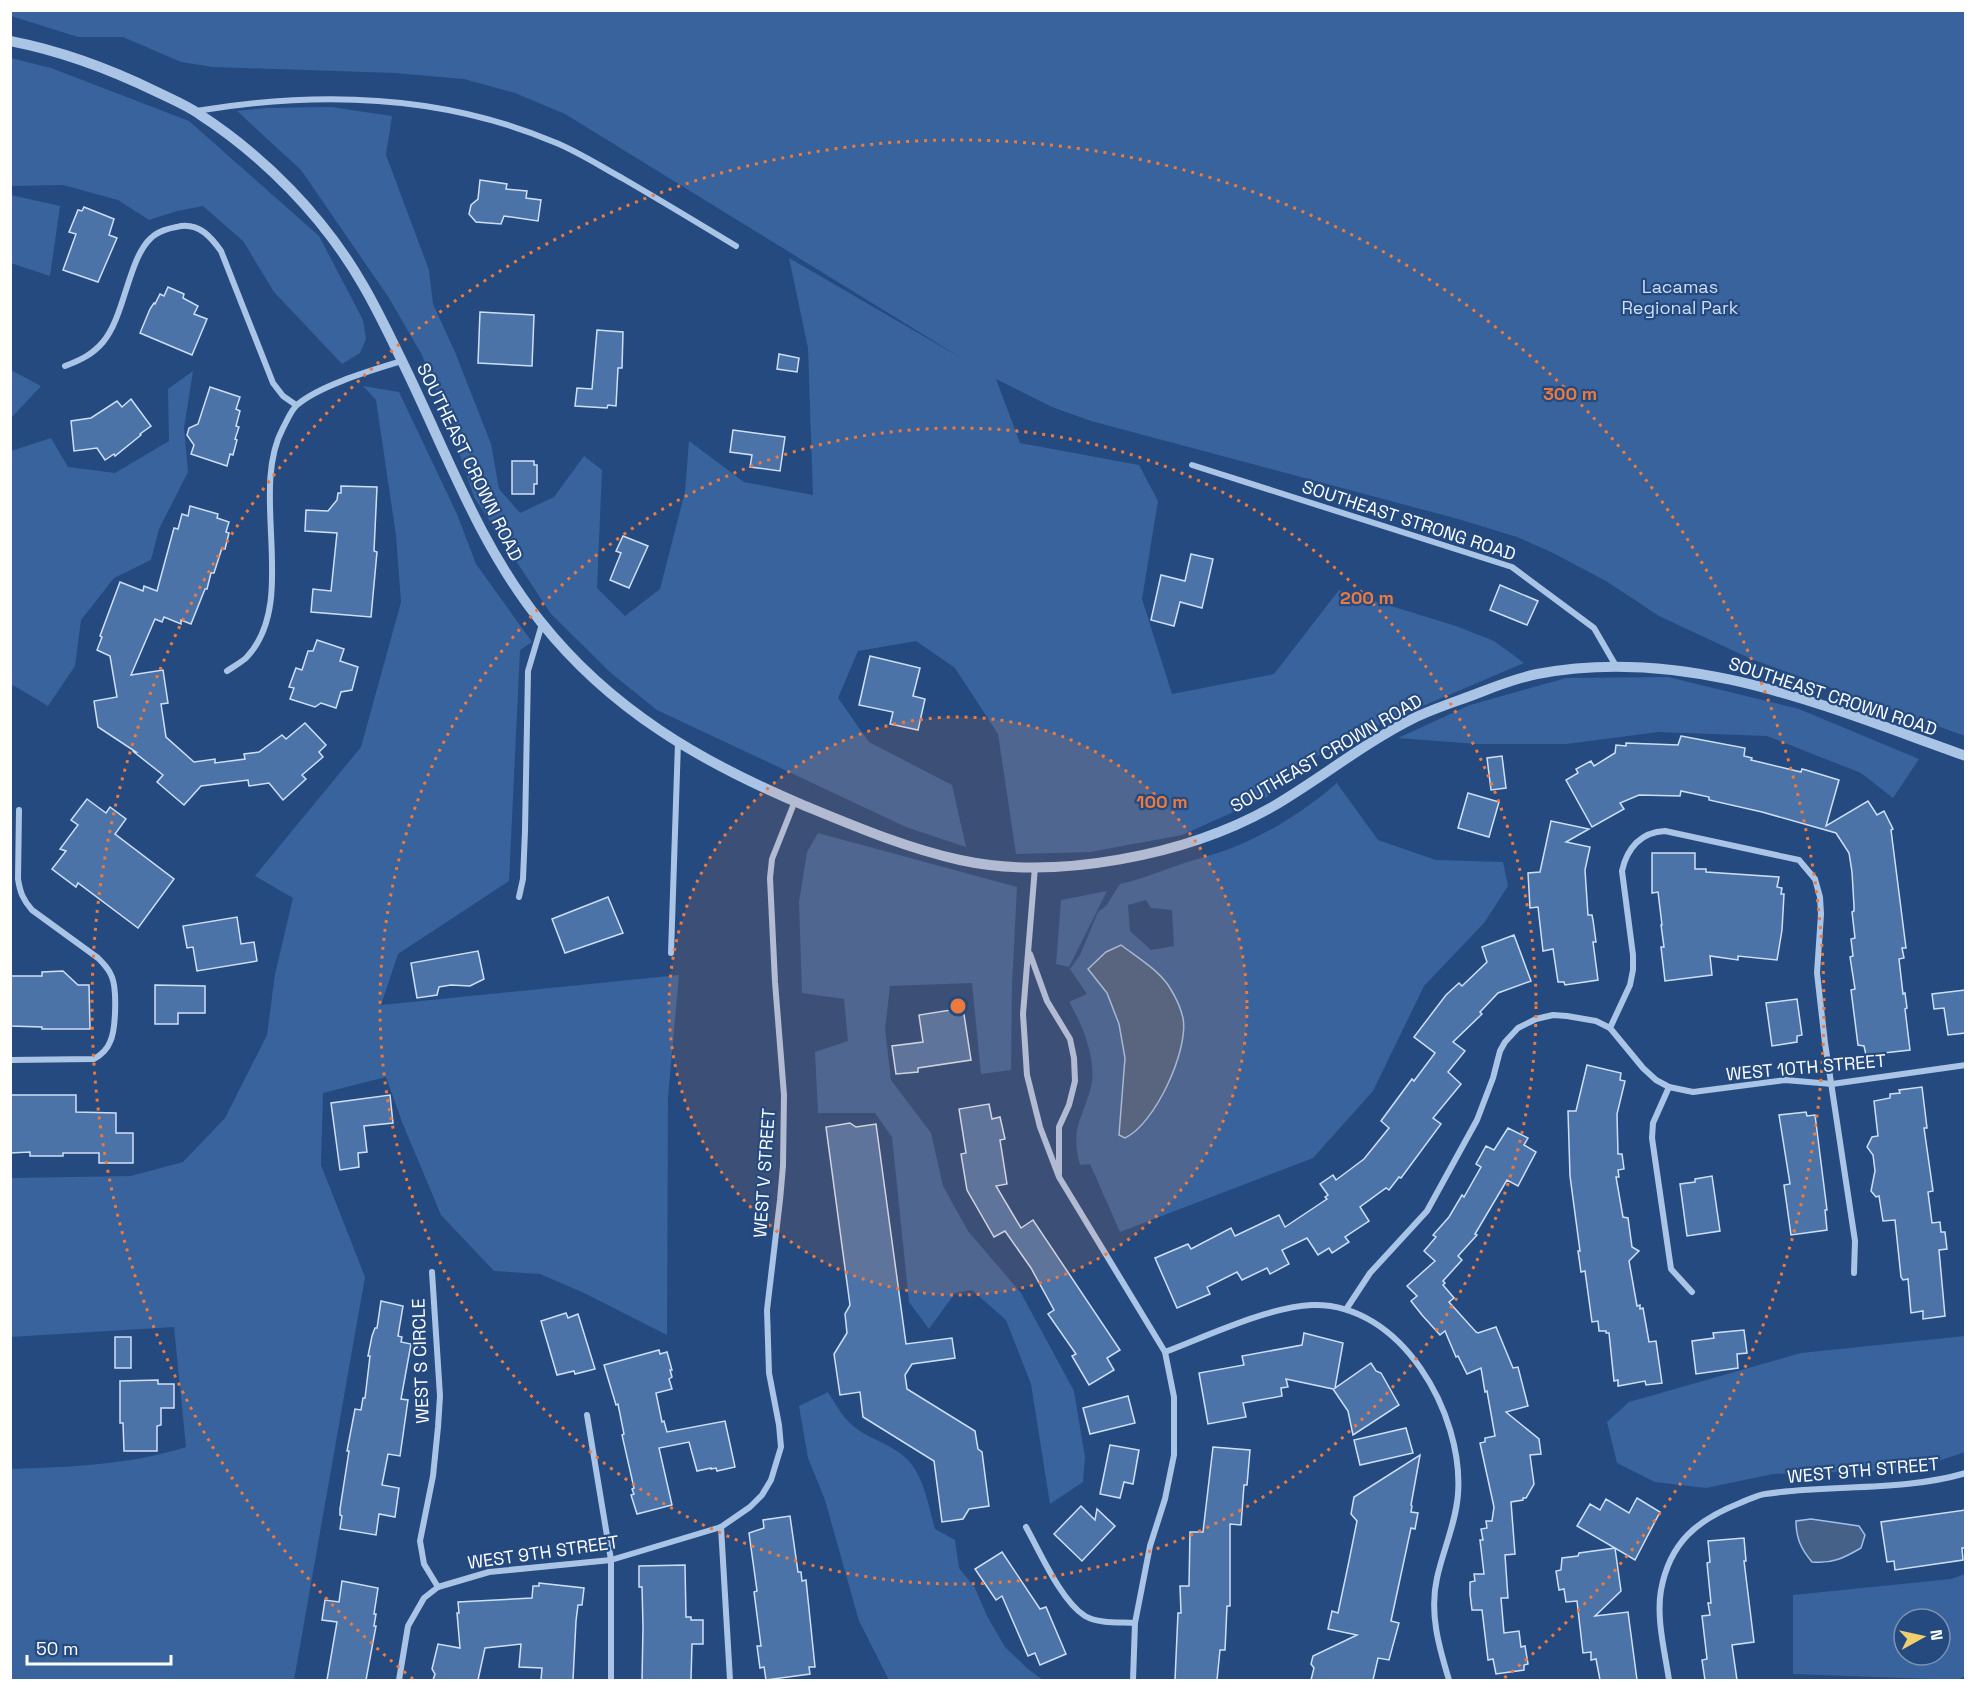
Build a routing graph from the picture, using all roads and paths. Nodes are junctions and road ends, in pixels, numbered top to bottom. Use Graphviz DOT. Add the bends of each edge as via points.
graph roads {
  1 [pos="10,41"];
  2 [pos="196,111"];
  3 [pos="736,246"];
  4 [pos="402,361"];
  5 [pos="65,366"];
  6 [pos="296,405"];
  7 [pos="1192,465"];
  8 [pos="542,623"];
  9 [pos="1616,666"];
  10 [pos="227,671"];
  11 [pos="678,742"];
  12 [pos="1965,756"];
  13 [pos="795,801"];
  14 [pos="19,810"];
  15 [pos="1035,866"];
  16 [pos="519,897"];
  17 [pos="1029,950"];
  18 [pos="671,953"];
  19 [pos="1610,1028"];
  20 [pos="10,1060"];
  21 [pos="1965,1065"];
  22 [pos="1832,1084"];
  23 [pos="1669,1087"];
  24 [pos="1059,1177"];
  25 [pos="432,1272"];
  26 [pos="1854,1273"];
  27 [pos="1692,1292"];
  28 [pos="1347,1308"];
  29 [pos="1165,1352"];
  30 [pos="587,1415"];
  31 [pos="1965,1473"];
  32 [pos="722,1527"];
  33 [pos="1026,1527"];
  34 [pos="611,1560"];
  35 [pos="438,1587"];
  36 [pos="1135,1623"];
  37 [pos="399,1680"];
  38 [pos="611,1680"];
  39 [pos="729,1680"];
  40 [pos="1133,1680"];
  41 [pos="1449,1680"];
  42 [pos="1669,1680"];
  1 -- 2 [label="street, SOUTHEAST CROWN ROAD" via="48,48 121,74"];
  2 -- 3 [label="street" via="244,103 318,99 386,101 478,115 555,142"];
  2 -- 4 [label="street, SOUTHEAST CROWN ROAD" via="252,153 301,201 362,283"];
  4 -- 6 [label="street" via="357,375"];
  4 -- 8 [label="street, SOUTHEAST CROWN ROAD" via="478,524"];
  5 -- 6 [label="street" via="85,359 104,341 142,250 152,237 169,228 190,225 210,235 221,251 273,383"];
  6 -- 10 [label="street" via="277,439 273,455 269,612 260,639 245,658"];
  7 -- 9 [label="street, SOUTHEAST STRONG ROAD" via="1512,567 1594,628"];
  8 -- 11 [label="street, SOUTHEAST CROWN ROAD" via="622,705"];
  8 -- 16 [label="street" via="528,671 525,831"];
  9 -- 12 [label="street, SOUTHEAST CROWN ROAD" via="1647,666 1743,682"];
  9 -- 15 [label="street, SOUTHEAST CROWN ROAD" via="1536,674 1412,719 1272,807 1192,842 1090,864"];
  11 -- 13 [label="street, SOUTHEAST CROWN ROAD"];
  11 -- 18 [label="street"];
  13 -- 15 [label="street, SOUTHEAST CROWN ROAD" via="918,849 1004,867"];
  13 -- 32 [label="street, WEST V STREET" via="772,859 770,878 784,1095 783,1167 767,1338 781,1447 762,1495"];
  14 -- 20 [label="street" via="18,879 24,901 98,958 115,986 113,1031 104,1052 94,1059"];
  15 -- 17 [label="street"];
  17 -- 24 [label="street" via="1023,1014 1027,1075 1040,1127"];
  17 -- 24 [label="street" via="1047,1001 1070,1039 1074,1058 1076,1082 1059,1126"];
  19 -- 22 [label="street" via="1633,970 1622,871 1635,843 1654,832 1665,831 1787,856 1799,860 1815,879 1820,897 1817,973"];
  19 -- 23 [label="street, WEST 10TH STREET" via="1643,1068"];
  19 -- 28 [label="street" via="1582,1018 1553,1016 1528,1022 1512,1033 1500,1051 1477,1120 1426,1211 1370,1273"];
  21 -- 22 [label="street, WEST 10TH STREET"];
  22 -- 23 [label="street, WEST 10TH STREET" via="1785,1080 1694,1092"];
  22 -- 26 [label="street" via="1855,1241"];
  23 -- 27 [label="street" via="1653,1123 1652,1138 1671,1269"];
  24 -- 29 [label="street"];
  25 -- 35 [label="street, WEST S CIRCLE" via="440,1396 433,1476 420,1541 424,1564"];
  28 -- 29 [label="street" via="1310,1305 1276,1311"];
  28 -- 41 [label="street" via="1375,1323 1408,1353 1435,1390 1453,1437 1458,1494 1434,1601 1434,1623"];
  29 -- 36 [label="street" via="1174,1397 1174,1455 1150,1545"];
  30 -- 34 [label="street"];
  31 -- 42 [label="street, WEST 9TH STREET" via="1914,1483 1763,1494 1701,1521 1677,1548 1661,1591 1660,1614"];
  32 -- 34 [label="street, WEST 9TH STREET"];
  32 -- 39 [label="street"];
  33 -- 36 [label="street" via="1058,1584 1085,1616"];
  34 -- 35 [label="street, WEST 9TH STREET" via="489,1572"];
  34 -- 38 [label="street"];
  35 -- 37 [label="street" via="424,1598 408,1626"];
  36 -- 40 [label="street"];
}
